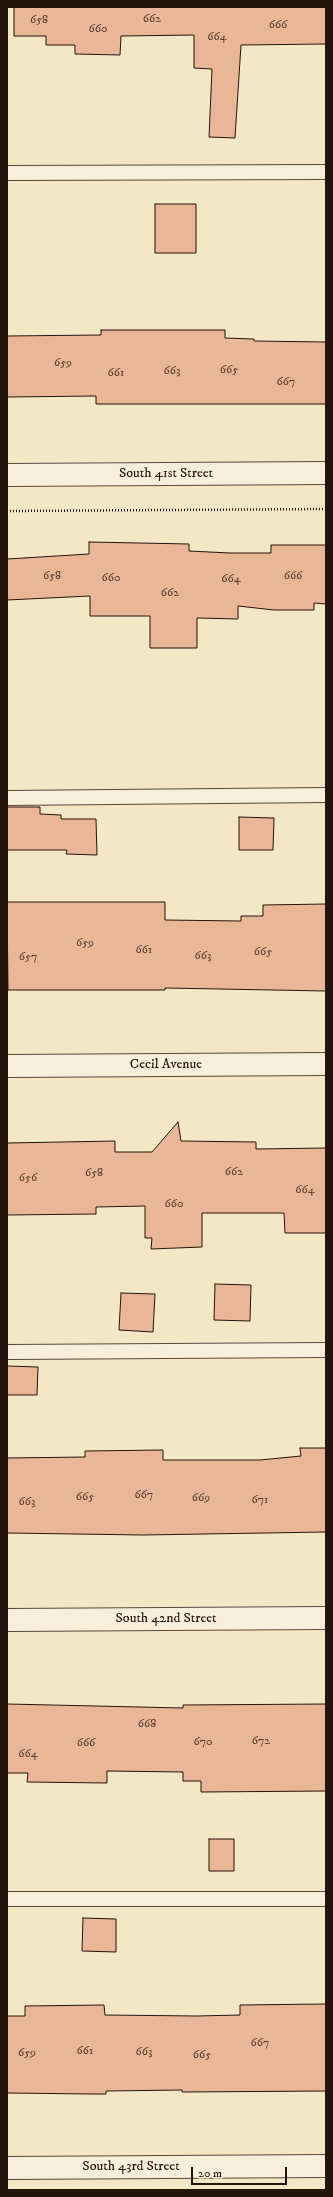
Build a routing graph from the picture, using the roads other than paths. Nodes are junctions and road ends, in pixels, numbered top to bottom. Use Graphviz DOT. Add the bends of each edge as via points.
graph roads {
  1 [pos="326,172"];
  2 [pos="7,173"];
  3 [pos="326,473"];
  4 [pos="7,475"];
  5 [pos="326,795"];
  6 [pos="7,798"];
  7 [pos="326,1064"];
  8 [pos="7,1066"];
  9 [pos="326,1350"];
  10 [pos="7,1352"];
  11 [pos="326,1618"];
  12 [pos="7,1620"];
  13 [pos="7,1899"];
  14 [pos="326,1899"];
  15 [pos="326,2166"];
  16 [pos="7,2168"];
  1 -- 2 [label="lane"];
  3 -- 4 [label="street, South 41st Street"];
  5 -- 6 [label="lane"];
  7 -- 8 [label="street, Cecil Avenue"];
  9 -- 10 [label="lane"];
  11 -- 12 [label="street, South 42nd Street"];
  13 -- 14 [label="lane"];
  15 -- 16 [label="street, South 43rd Street"];
}
